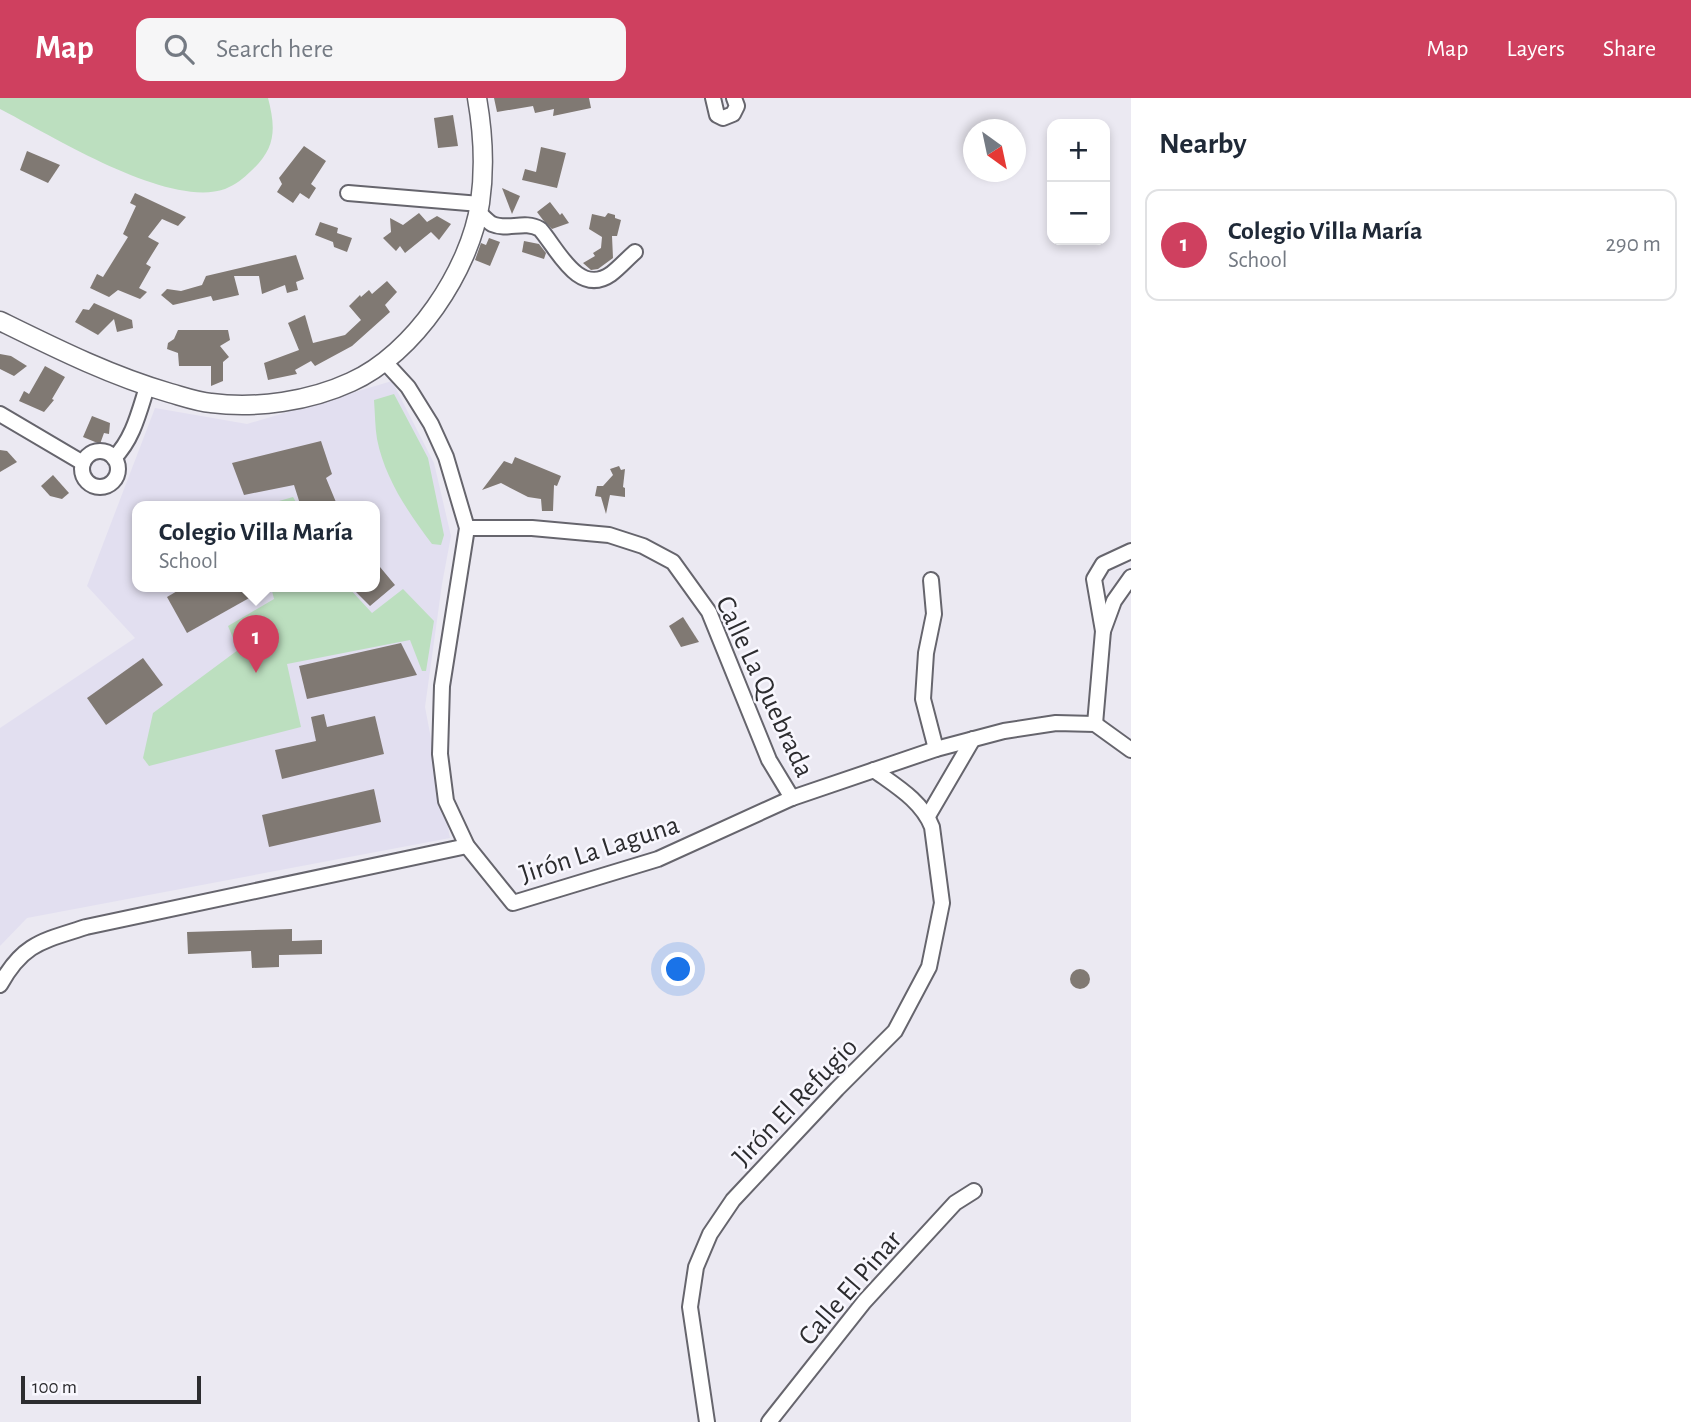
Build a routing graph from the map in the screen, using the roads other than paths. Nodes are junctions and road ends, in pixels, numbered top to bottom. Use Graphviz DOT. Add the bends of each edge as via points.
graph roads {
  1 [pos="477,98"];
  2 [pos="713,98"];
  3 [pos="734,98"];
  4 [pos="348,193"];
  5 [pos="479,208"];
  6 [pos="635,252"];
  7 [pos="0,321"];
  8 [pos="385,362"];
  9 [pos="147,387"];
  10 [pos="0,414"];
  11 [pos="114,458"];
  12 [pos="83,463"];
  13 [pos="467,528"];
  14 [pos="1131,551"];
  15 [pos="1131,577"];
  16 [pos="931,580"];
  17 [pos="1103,631"];
  18 [pos="1095,723"];
  19 [pos="973,739"];
  20 [pos="936,749"];
  21 [pos="1131,750"];
  22 [pos="874,770"];
  23 [pos="792,798"];
  24 [pos="928,816"];
  25 [pos="467,846"];
  26 [pos="0,985"];
  27 [pos="974,1191"];
  28 [pos="707,1422"];
  29 [pos="769,1422"];
  1 -- 5 [label="street" via="483,156"];
  2 -- 3 [label="street" via="717,115 723,118 733,114"];
  4 -- 5 [label="street"];
  5 -- 6 [label="street" via="492,223 540,229 572,272 585,278 610,275"];
  5 -- 8 [label="street" via="463,257 436,306"];
  7 -- 9 [label="street"];
  8 -- 9 [label="street" via="352,382 281,401 210,403"];
  8 -- 13 [label="street, Jirón La Laguna" via="408,387 431,424"];
  9 -- 11 [label="street" via="131,435"];
  10 -- 12 [label="street"];
  11 -- 12 [label="street" via="100,451"];
  11 -- 12 [label="street" via="116,476 102,487 85,480"];
  13 -- 23 [label="street, Calle La Quebrada" via="610,535 643,545 673,562 709,612 769,760"];
  13 -- 25 [label="street, Jirón La Laguna" via="442,686 440,754 446,801"];
  14 -- 17 [label="street" via="1103,564 1094,579"];
  15 -- 17 [label="street" via="1114,601"];
  16 -- 20 [label="street" via="934,614 923,699"];
  17 -- 18 [label="street"];
  18 -- 19 [label="street, Jirón La Laguna" via="1056,723"];
  18 -- 21 [label="street"];
  19 -- 20 [label="street, Jirón La Laguna"];
  19 -- 24 [label="street"];
  20 -- 22 [label="street, Jirón La Laguna"];
  22 -- 23 [label="street, Jirón La Laguna"];
  22 -- 24 [label="street"];
  23 -- 25 [label="street, Jirón La Laguna" via="658,859 513,903"];
  24 -- 28 [label="street, Jirón El Refugio" via="942,903 929,967 895,1031 733,1200 710,1234 696,1267 690,1307"];
  25 -- 26 [label="street" via="86,927 31,947"];
  27 -- 29 [label="street, Calle El Pinar" via="955,1203 864,1302"];
}
